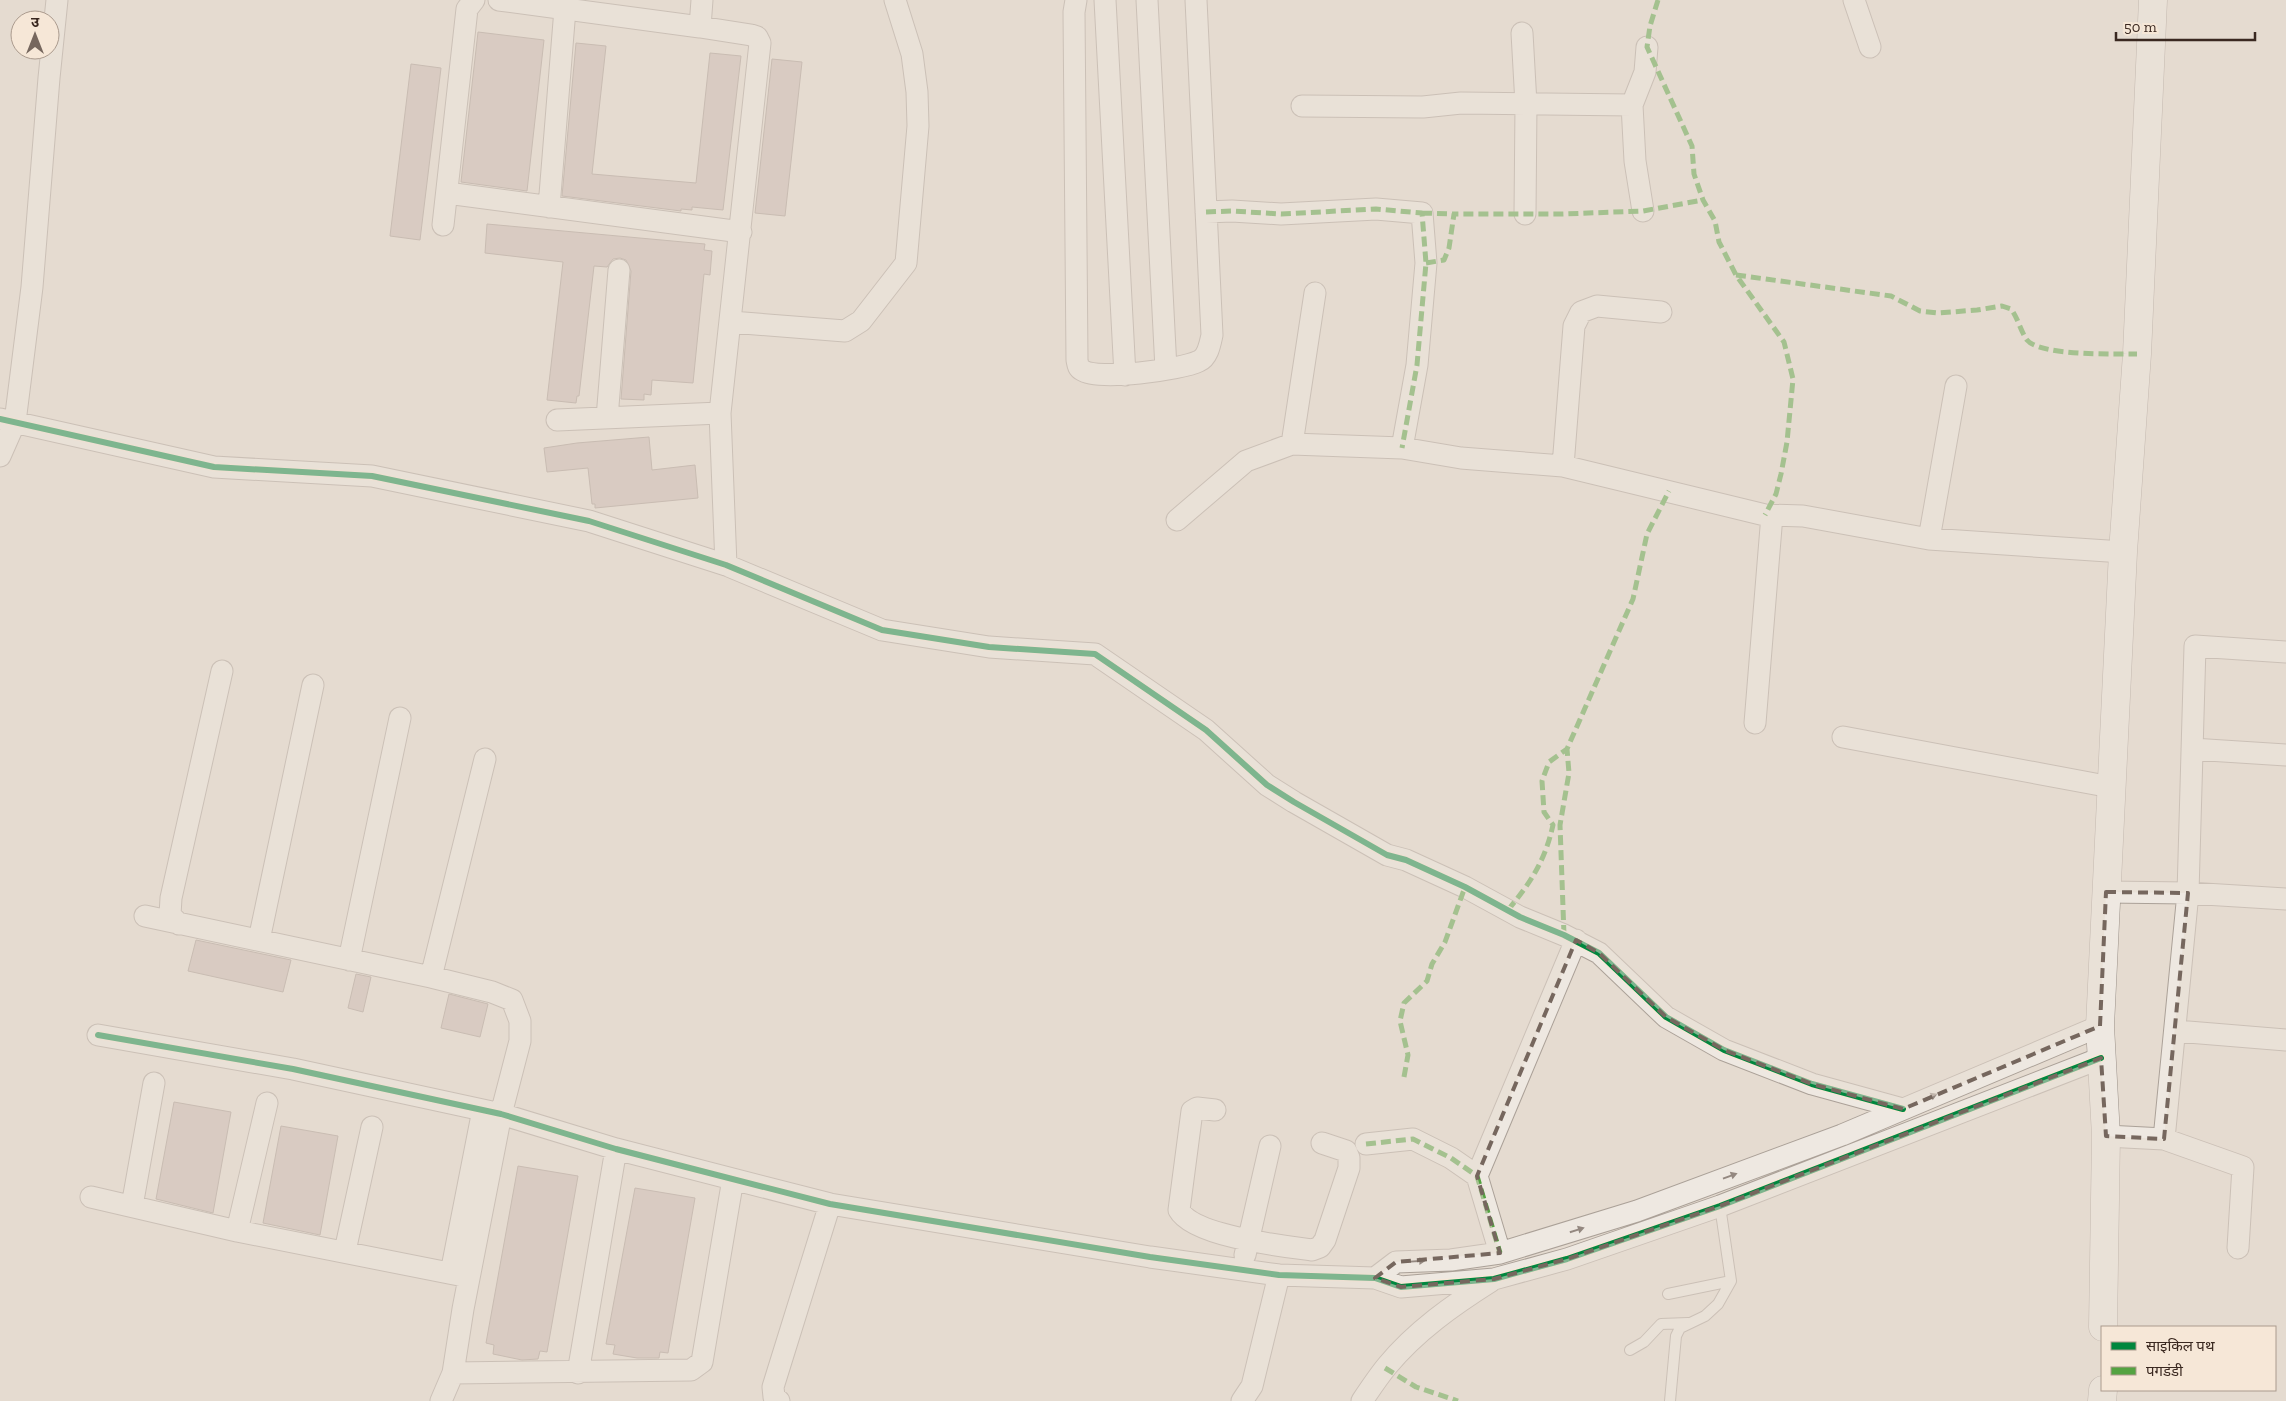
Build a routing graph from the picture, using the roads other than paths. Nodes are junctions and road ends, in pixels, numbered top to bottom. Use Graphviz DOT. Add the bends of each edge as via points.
graph roads {
  1 [pos="58,0"];
  2 [pos="474,0"];
  3 [pos="499,0"];
  4 [pos="702,0"];
  5 [pos="895,0"];
  6 [pos="1076,0"];
  7 [pos="1105,0"];
  8 [pos="1147,0"];
  9 [pos="1196,0"];
  10 [pos="1854,0"];
  11 [pos="2153,0"];
  12 [pos="565,9"];
  13 [pos="700,26"];
  14 [pos="1522,33"];
  15 [pos="1870,47"];
  16 [pos="1647,48"];
  17 [pos="1526,104"];
  18 [pos="1302,106"];
  19 [pos="1632,106"];
  20 [pos="447,193"];
  21 [pos="550,207"];
  22 [pos="1206,212"];
  23 [pos="1643,212"];
  24 [pos="1525,214"];
  25 [pos="443,225"];
  26 [pos="741,232"];
  27 [pos="619,270"];
  28 [pos="1316,292"];
  29 [pos="1661,312"];
  30 [pos="731,322"];
  31 [pos="1166,369"];
  32 [pos="1125,375"];
  33 [pos="1956,386"];
  34 [pos="720,413"];
  35 [pos="607,418"];
  36 [pos="557,420"];
  37 [pos="7,421"];
  38 [pos="1292,444"];
  39 [pos="1402,448"];
  40 [pos="0,456"];
  41 [pos="1563,466"];
  42 [pos="1772,515"];
  43 [pos="1177,520"];
  44 [pos="1929,539"];
  45 [pos="2123,552"];
  46 [pos="726,565"];
  47 [pos="2286,652"];
  48 [pos="222,671"];
  49 [pos="313,685"];
  50 [pos="400,718"];
  51 [pos="1755,722"];
  52 [pos="1843,737"];
  53 [pos="2192,749"];
  54 [pos="2286,755"];
  55 [pos="485,759"];
  56 [pos="2111,787"];
  57 [pos="2106,892"];
  58 [pos="2188,893"];
  59 [pos="2286,899"];
  60 [pos="146,916"];
  61 [pos="180,924"];
  62 [pos="259,940"];
  63 [pos="1576,940"];
  64 [pos="349,960"];
  65 [pos="431,976"];
  66 [pos="2100,1026"];
  67 [pos="2176,1031"];
  68 [pos="98,1035"];
  69 [pos="2286,1040"];
  70 [pos="2101,1058"];
  71 [pos="154,1083"];
  72 [pos="267,1103"];
  73 [pos="1902,1109"];
  74 [pos="1215,1110"];
  75 [pos="492,1112"];
  76 [pos="372,1127"];
  77 [pos="2106,1136"];
  78 [pos="2164,1139"];
  79 [pos="1322,1143"];
  80 [pos="1366,1144"];
  81 [pos="1270,1146"];
  82 [pos="616,1149"];
  83 [pos="1477,1176"];
  84 [pos="732,1179"];
  85 [pos="91,1197"];
  86 [pos="830,1204"];
  87 [pos="132,1206"];
  88 [pos="1720,1206"];
  89 [pos="237,1231"];
  90 [pos="1247,1241"];
  91 [pos="2238,1248"];
  92 [pos="345,1251"];
  93 [pos="1500,1253"];
  94 [pos="1242,1270"];
  95 [pos="460,1275"];
  96 [pos="1279,1275"];
  97 [pos="1375,1278"];
  98 [pos="1494,1279"];
  99 [pos="1731,1281"];
  100 [pos="1668,1294"];
  101 [pos="1688,1323"];
  102 [pos="2103,1326"];
  103 [pos="1630,1350"];
  104 [pos="453,1373"];
  105 [pos="578,1373"];
  106 [pos="441,1401"];
  107 [pos="779,1401"];
  108 [pos="1242,1401"];
  109 [pos="1362,1401"];
  110 [pos="1670,1401"];
  1 -- 37 [label="street" via="32,287"];
  2 -- 20 [label="street" via="467,9"];
  3 -- 12 [label="street"];
  4 -- 13 [label="street"];
  5 -- 30 [label="street" via="912,54 917,92 918,126 906,263 861,321 845,331"];
  6 -- 32 [label="street" via="1077,360 1083,372"];
  7 -- 32 [label="street"];
  8 -- 31 [label="street"];
  9 -- 22 [label="street"];
  10 -- 15 [label="street"];
  11 -- 45 [label="street" via="2137,354"];
  12 -- 13 [label="street"];
  12 -- 21 [label="street"];
  13 -- 26 [label="street" via="751,35 760,43"];
  14 -- 17 [label="street"];
  16 -- 19 [label="street" via="1644,72"];
  17 -- 18 [label="street"];
  17 -- 19 [label="street"];
  17 -- 24 [label="street"];
  19 -- 23 [label="street" via="1635,161"];
  20 -- 21 [label="street"];
  20 -- 25 [label="street"];
  21 -- 26 [label="street"];
  22 -- 31 [label="street" via="1212,335 1209,350 1200,361"];
  22 -- 39 [label="street" via="1281,214 1376,209 1422,213 1426,263 1419,347"];
  26 -- 30 [label="street"];
  27 -- 35 [label="street"];
  28 -- 38 [label="street"];
  29 -- 41 [label="street" via="1597,306 1582,312 1574,326"];
  30 -- 34 [label="street"];
  31 -- 32 [label="street"];
  33 -- 44 [label="street"];
  34 -- 35 [label="street"];
  34 -- 46 [label="street"];
  35 -- 36 [label="street"];
  37 -- 40 [label="street"];
  37 -- 46 [label="street" via="214,467 372,476 589,521"];
  38 -- 39 [label="street"];
  38 -- 43 [label="street" via="1246,461"];
  39 -- 41 [label="street" via="1461,458"];
  41 -- 42 [label="street" via="1713,501 1738,510"];
  42 -- 44 [label="street" via="1803,516"];
  42 -- 51 [label="street"];
  44 -- 45 [label="street"];
  45 -- 56 [label="street"];
  46 -- 63 [label="street" via="882,630 989,647 1095,654 1206,730 1267,786 1387,855 1406,860 1520,917"];
  47 -- 53 [label="street" via="2195,646"];
  48 -- 61 [label="street" via="171,898 170,915"];
  49 -- 62 [label="street"];
  50 -- 64 [label="street"];
  52 -- 56 [label="street"];
  53 -- 54 [label="street"];
  53 -- 58 [label="street"];
  55 -- 65 [label="street"];
  56 -- 57 [label="street"];
  57 -- 58 [label="street"];
  57 -- 66 [label="street"];
  58 -- 59 [label="street"];
  58 -- 67 [label="street"];
  60 -- 61 [label="street"];
  61 -- 62 [label="street"];
  62 -- 64 [label="street"];
  63 -- 73 [label="street" via="1599,953 1666,1017 1724,1050 1812,1084"];
  63 -- 83 [label="street"];
  64 -- 65 [label="street"];
  65 -- 75 [label="street" via="512,1000 520,1021 520,1041"];
  66 -- 70 [label="street"];
  73 -- 66 [label="street, one-way"];
  67 -- 69 [label="street"];
  67 -- 78 [label="street"];
  68 -- 75 [label="street" via="293,1069"];
  70 -- 77 [label="street"];
  70 -- 88 [label="street"];
  71 -- 87 [label="street"];
  72 -- 89 [label="street"];
  93 -- 73 [label="street, one-way" via="1636,1211 1842,1135"];
  74 -- 90 [label="street" via="1197,1108 1192,1111 1179,1210 1183,1218 1192,1223"];
  75 -- 82 [label="street"];
  75 -- 95 [label="street"];
  76 -- 92 [label="street"];
  77 -- 78 [label="street"];
  77 -- 102 [label="street"];
  78 -- 91 [label="street" via="2243,1167"];
  79 -- 90 [label="street" via="1346,1151 1350,1158 1320,1247 1312,1250"];
  80 -- 83 [label="street" via="1412,1139 1451,1158"];
  81 -- 90 [label="street"];
  82 -- 84 [label="street"];
  82 -- 105 [label="street"];
  83 -- 93 [label="street"];
  84 -- 86 [label="street"];
  84 -- 105 [label="street" via="702,1362 691,1370"];
  85 -- 87 [label="street"];
  86 -- 94 [label="street"];
  86 -- 107 [label="street" via="773,1387 774,1397"];
  87 -- 89 [label="street"];
  88 -- 98 [label="street" via="1567,1259"];
  88 -- 99 [label="lane"];
  89 -- 92 [label="street"];
  90 -- 94 [label="street"];
  92 -- 95 [label="street"];
  97 -- 93 [label="street, one-way" via="1396,1262 1451,1260"];
  94 -- 96 [label="street"];
  95 -- 104 [label="street"];
  96 -- 97 [label="street"];
  96 -- 108 [label="street" via="1252,1386"];
  97 -- 98 [label="street" via="1401,1287"];
  98 -- 109 [label="street" via="1435,1320 1401,1350"];
  99 -- 100 [label="lane"];
  99 -- 101 [label="lane" via="1718,1304 1705,1316"];
  101 -- 103 [label="lane" via="1661,1324 1644,1342"];
  101 -- 110 [label="lane" via="1676,1336"];
  104 -- 105 [label="street"];
  104 -- 106 [label="street"];
}
